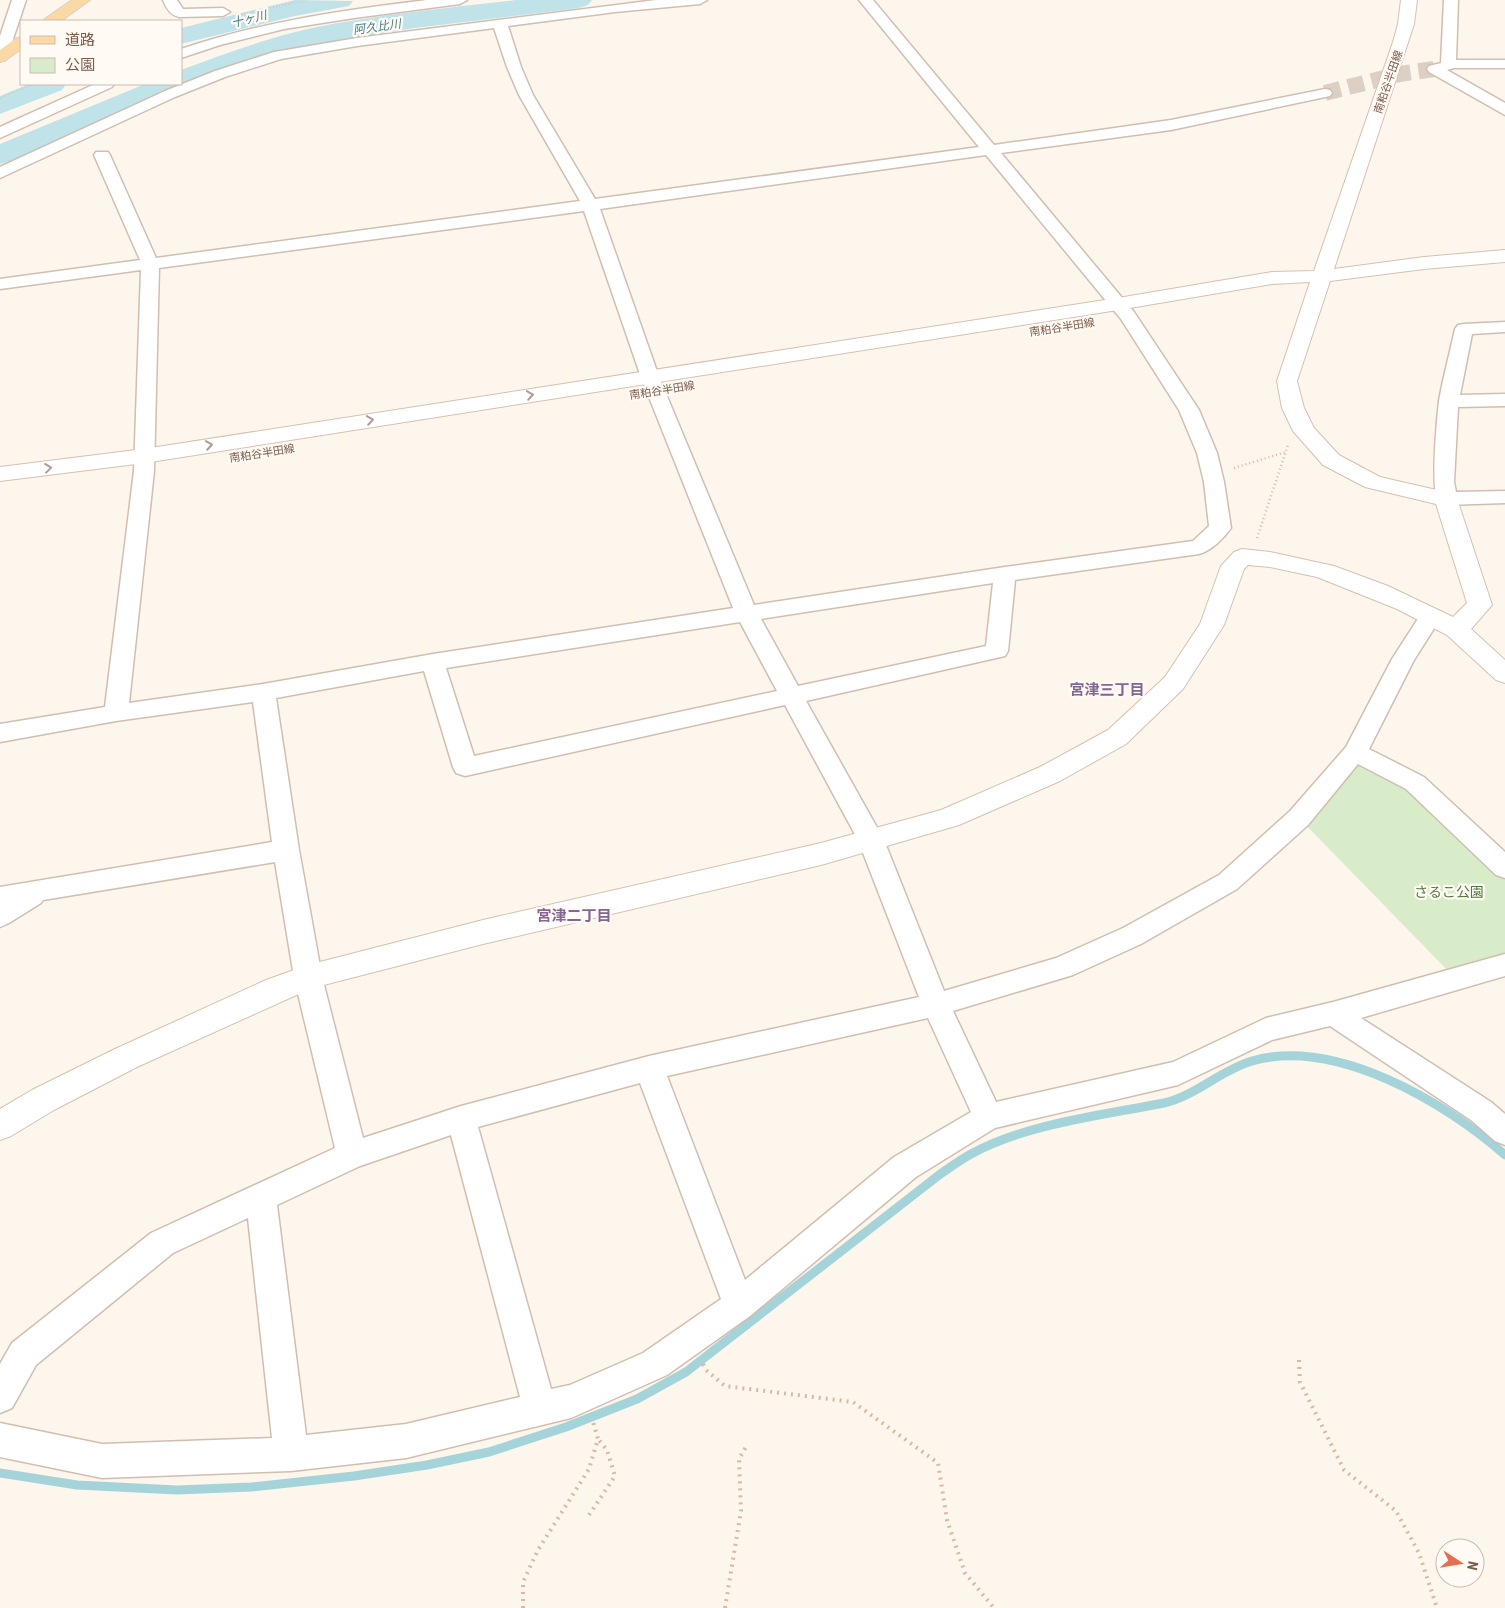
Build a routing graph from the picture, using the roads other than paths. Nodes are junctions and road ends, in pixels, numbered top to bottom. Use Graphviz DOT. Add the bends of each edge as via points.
graph roads {
  1 [pos="19,0"];
  2 [pos="82,0"];
  3 [pos="170,0"];
  4 [pos="460,0"];
  5 [pos="700,0"];
  6 [pos="866,0"];
  7 [pos="1451,0"];
  8 [pos="1408,5"];
  9 [pos="224,10"];
  10 [pos="52,20"];
  11 [pos="500,24"];
  12 [pos="20,43"];
  13 [pos="182,54"];
  14 [pos="0,57"];
  15 [pos="1505,64"];
  16 [pos="1448,66"];
  17 [pos="105,85"];
  18 [pos="1325,93"];
  19 [pos="1505,110"];
  20 [pos="0,133"];
  21 [pos="989,150"];
  22 [pos="102,155"];
  23 [pos="0,173"];
  24 [pos="590,206"];
  25 [pos="1505,256"];
  26 [pos="150,264"];
  27 [pos="1322,276"];
  28 [pos="0,284"];
  29 [pos="1123,310"];
  30 [pos="1505,328"];
  31 [pos="653,384"];
  32 [pos="1505,400"];
  33 [pos="1449,401"];
  34 [pos="144,463"];
  35 [pos="0,474"];
  36 [pos="0,492"];
  37 [pos="1505,497"];
  38 [pos="1446,499"];
  39 [pos="1005,574"];
  40 [pos="746,613"];
  41 [pos="1431,616"];
  42 [pos="1456,629"];
  43 [pos="433,662"];
  44 [pos="1505,674"];
  45 [pos="263,692"];
  46 [pos="793,695"];
  47 [pos="116,713"];
  48 [pos="0,733"];
  49 [pos="1355,752"];
  50 [pos="871,840"];
  51 [pos="286,850"];
  52 [pos="1505,868"];
  53 [pos="43,890"];
  54 [pos="0,897"];
  55 [pos="0,916"];
  56 [pos="1505,965"];
  57 [pos="308,976"];
  58 [pos="936,1005"];
  59 [pos="1333,1014"];
  60 [pos="649,1068"];
  61 [pos="988,1117"];
  62 [pos="462,1118"];
  63 [pos="0,1126"];
  64 [pos="1505,1132"];
  65 [pos="352,1155"];
  66 [pos="260,1199"];
  67 [pos="739,1305"];
  68 [pos="0,1396"];
  69 [pos="540,1409"];
  70 [pos="0,1440"];
  71 [pos="291,1454"];
  1 -- 14 [label="street"];
  2 -- 10 [label="main road"];
  3 -- 9 [label="street" via="179,13"];
  4 -- 13 [label="street" via="334,16 266,30"];
  5 -- 11 [label="street"];
  6 -- 21 [label="street"];
  7 -- 16 [label="street"];
  8 -- 27 [label="main road, 南粕谷半田線" via="1401,42"];
  11 -- 23 [label="street" via="357,42 255,62 170,94"];
  11 -- 24 [label="street" via="526,95"];
  12 -- 14 [label="main road"];
  15 -- 16 [label="street"];
  16 -- 19 [label="street" via="1434,69"];
  17 -- 20 [label="street"];
  18 -- 21 [label="street" via="1171,125"];
  21 -- 24 [label="street"];
  21 -- 29 [label="street"];
  22 -- 26 [label="street"];
  24 -- 26 [label="street"];
  24 -- 31 [label="street"];
  25 -- 27 [label="main road" via="1424,262"];
  26 -- 28 [label="street"];
  26 -- 34 [label="street"];
  27 -- 29 [label="main road, 南粕谷半田線" via="1266,292"];
  27 -- 38 [label="main road" via="1304,322 1287,382 1293,408 1304,431 1331,460 1374,482"];
  29 -- 31 [label="main road, 南粕谷半田線"];
  29 -- 39 [label="street" via="1195,421 1214,475 1220,528 1199,547"];
  30 -- 33 [label="street" via="1464,329"];
  31 -- 34 [label="main road, 南粕谷半田線"];
  31 -- 40 [label="street"];
  32 -- 33 [label="street"];
  33 -- 38 [label="street" via="1444,482"];
  35 -- 34 [label="main road, 南粕谷半田線, one-way"];
  34 -- 36 [label="main road, 南粕谷半田線"];
  34 -- 47 [label="street"];
  37 -- 38 [label="street"];
  38 -- 42 [label="main road" via="1480,605"];
  39 -- 40 [label="street"];
  39 -- 46 [label="street" via="998,651"];
  40 -- 43 [label="street"];
  40 -- 46 [label="street"];
  41 -- 42 [label="main road"];
  41 -- 49 [label="street" via="1403,659"];
  41 -- 50 [label="main road" via="1328,572 1270,558 1242,557 1232,566 1212,625 1174,683 1117,737 1050,774 949,818"];
  42 -- 44 [label="main road"];
  43 -- 45 [label="street"];
  43 -- 46 [label="street" via="464,767"];
  45 -- 47 [label="street"];
  45 -- 51 [label="street"];
  46 -- 50 [label="street"];
  47 -- 48 [label="street"];
  49 -- 52 [label="street" via="1415,783"];
  49 -- 58 [label="street" via="1299,818 1228,882 1132,936 1063,967"];
  50 -- 57 [label="main road"];
  50 -- 58 [label="street"];
  51 -- 53 [label="street"];
  51 -- 57 [label="street"];
  53 -- 54 [label="street"];
  53 -- 55 [label="street"];
  56 -- 59 [label="street"];
  57 -- 63 [label="main road" via="126,1058"];
  57 -- 65 [label="street"];
  58 -- 60 [label="street"];
  58 -- 61 [label="street"];
  59 -- 61 [label="street" via="1266,1030 1178,1073"];
  59 -- 64 [label="street" via="1481,1111"];
  60 -- 62 [label="street"];
  60 -- 67 [label="street"];
  61 -- 67 [label="street" via="905,1166"];
  62 -- 65 [label="street"];
  62 -- 69 [label="street"];
  65 -- 66 [label="street"];
  66 -- 68 [label="street" via="162,1243 24,1354"];
  66 -- 71 [label="street"];
  67 -- 69 [label="street" via="654,1364 571,1401"];
  69 -- 71 [label="street" via="406,1441"];
  70 -- 71 [label="street" via="102,1461"];
}
